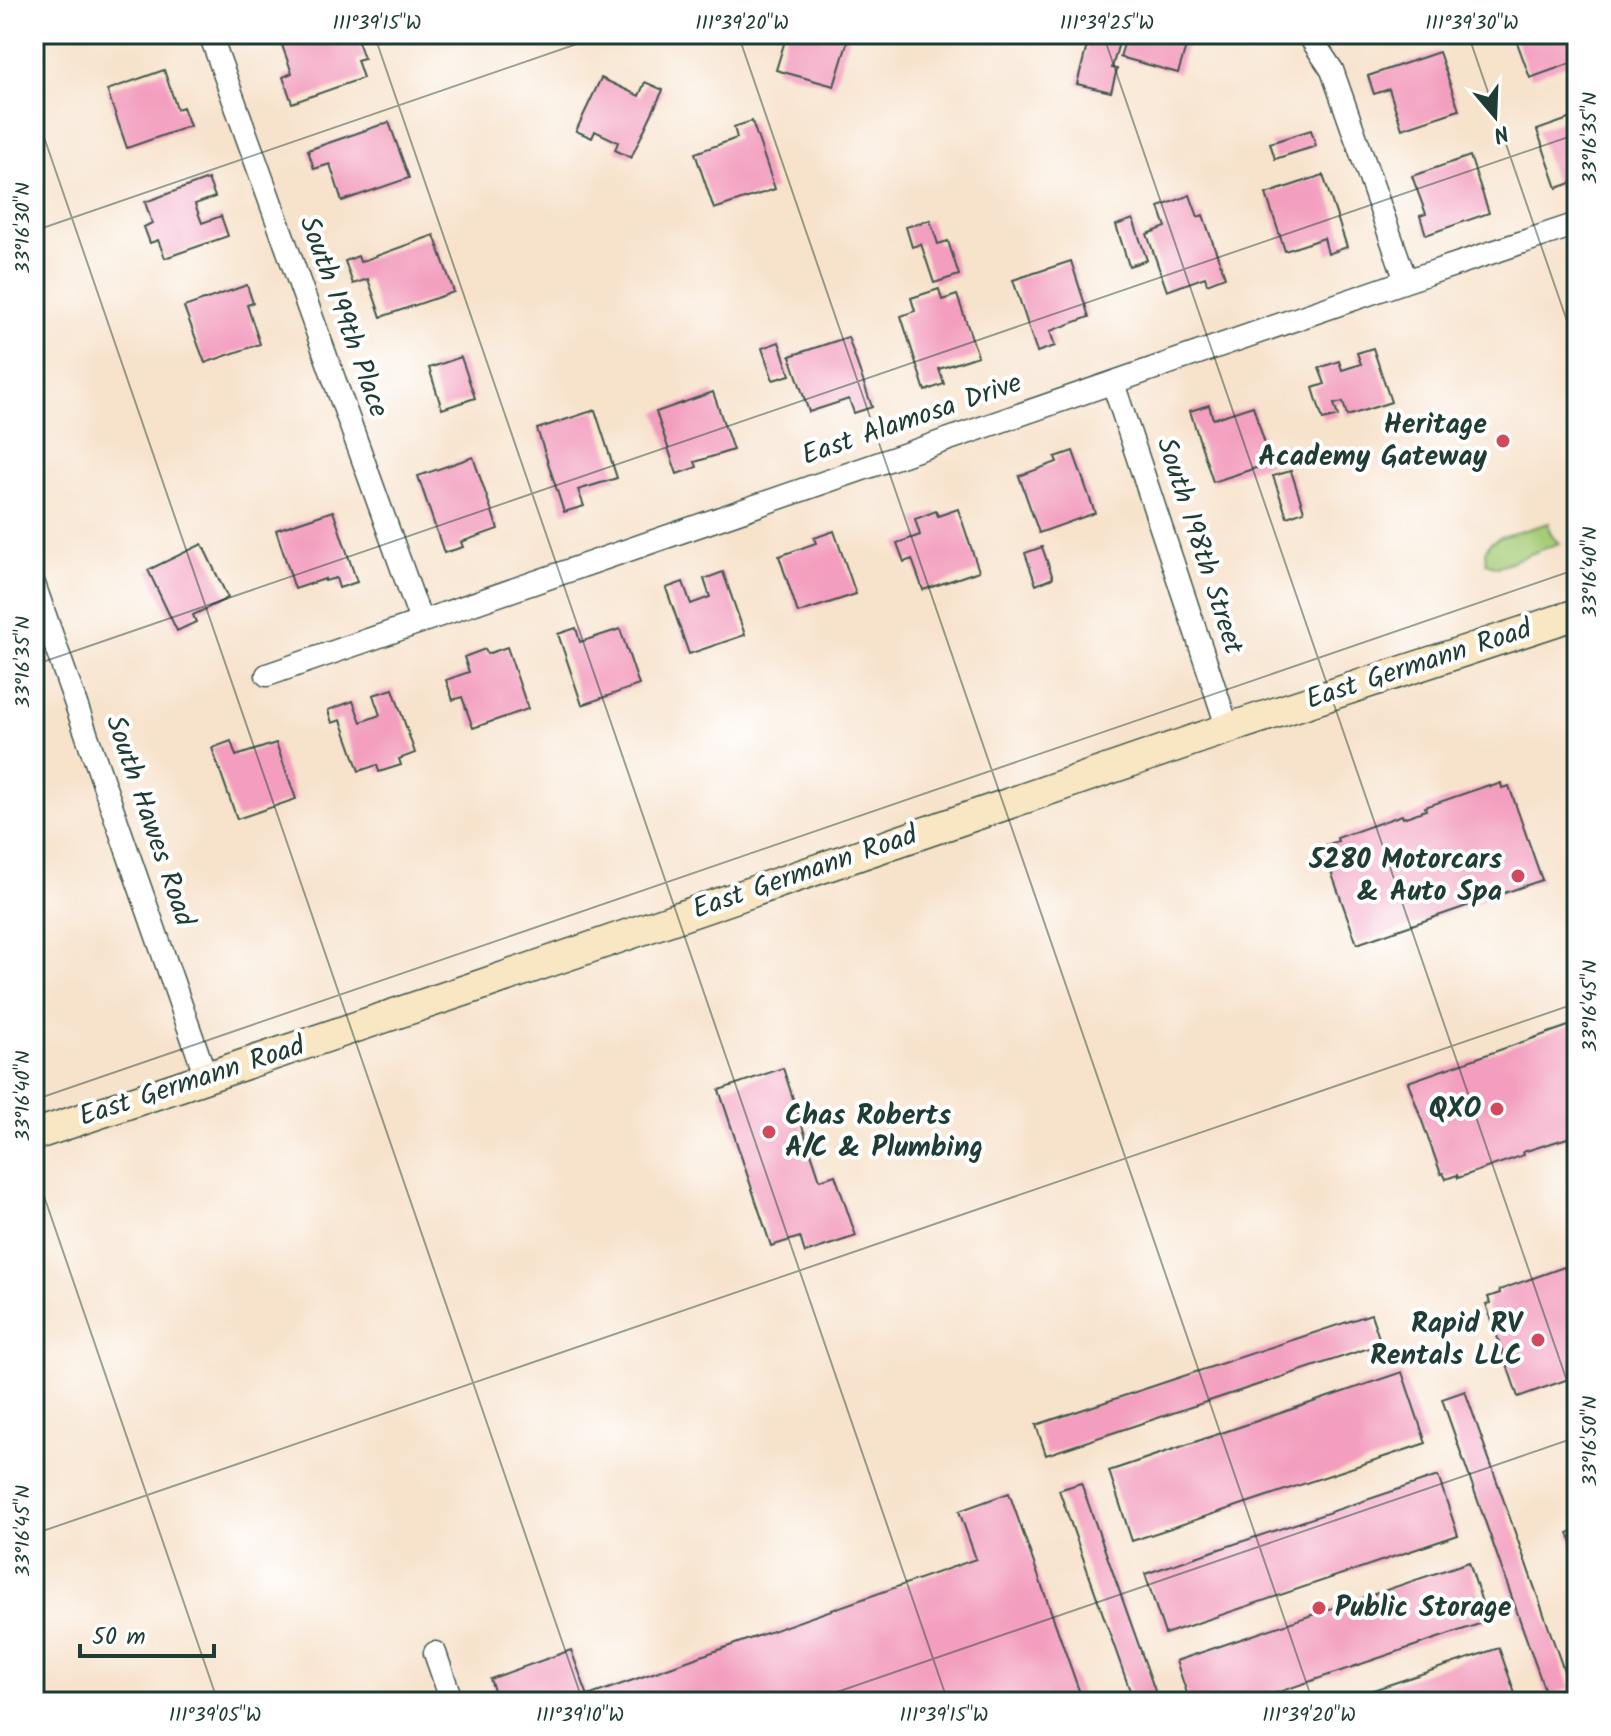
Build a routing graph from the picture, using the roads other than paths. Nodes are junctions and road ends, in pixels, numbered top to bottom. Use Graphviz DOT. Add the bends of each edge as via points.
graph roads {
  1 [pos="210,34"];
  2 [pos="1308,34"];
  3 [pos="1577,224"];
  4 [pos="1406,281"];
  5 [pos="1113,383"];
  6 [pos="34,584"];
  7 [pos="1577,614"];
  8 [pos="421,621"];
  9 [pos="267,675"];
  10 [pos="1228,729"];
  11 [pos="206,1077"];
  12 [pos="34,1135"];
  13 [pos="435,1653"];
  14 [pos="452,1702"];
  1 -- 8 [label="street, South 199th Place"];
  2 -- 4 [label="street" via="1332,70"];
  3 -- 4 [label="street, East Alamosa Drive"];
  4 -- 5 [label="street, East Alamosa Drive"];
  5 -- 8 [label="street, East Alamosa Drive"];
  5 -- 10 [label="street, South 198th Street"];
  6 -- 11 [label="street, South Hawes Road"];
  7 -- 10 [label="street, East Germann Road"];
  8 -- 9 [label="street, East Alamosa Drive"];
  10 -- 11 [label="street, East Germann Road"];
  11 -- 12 [label="street, East Germann Road"];
  13 -- 14 [label="street"];
}
